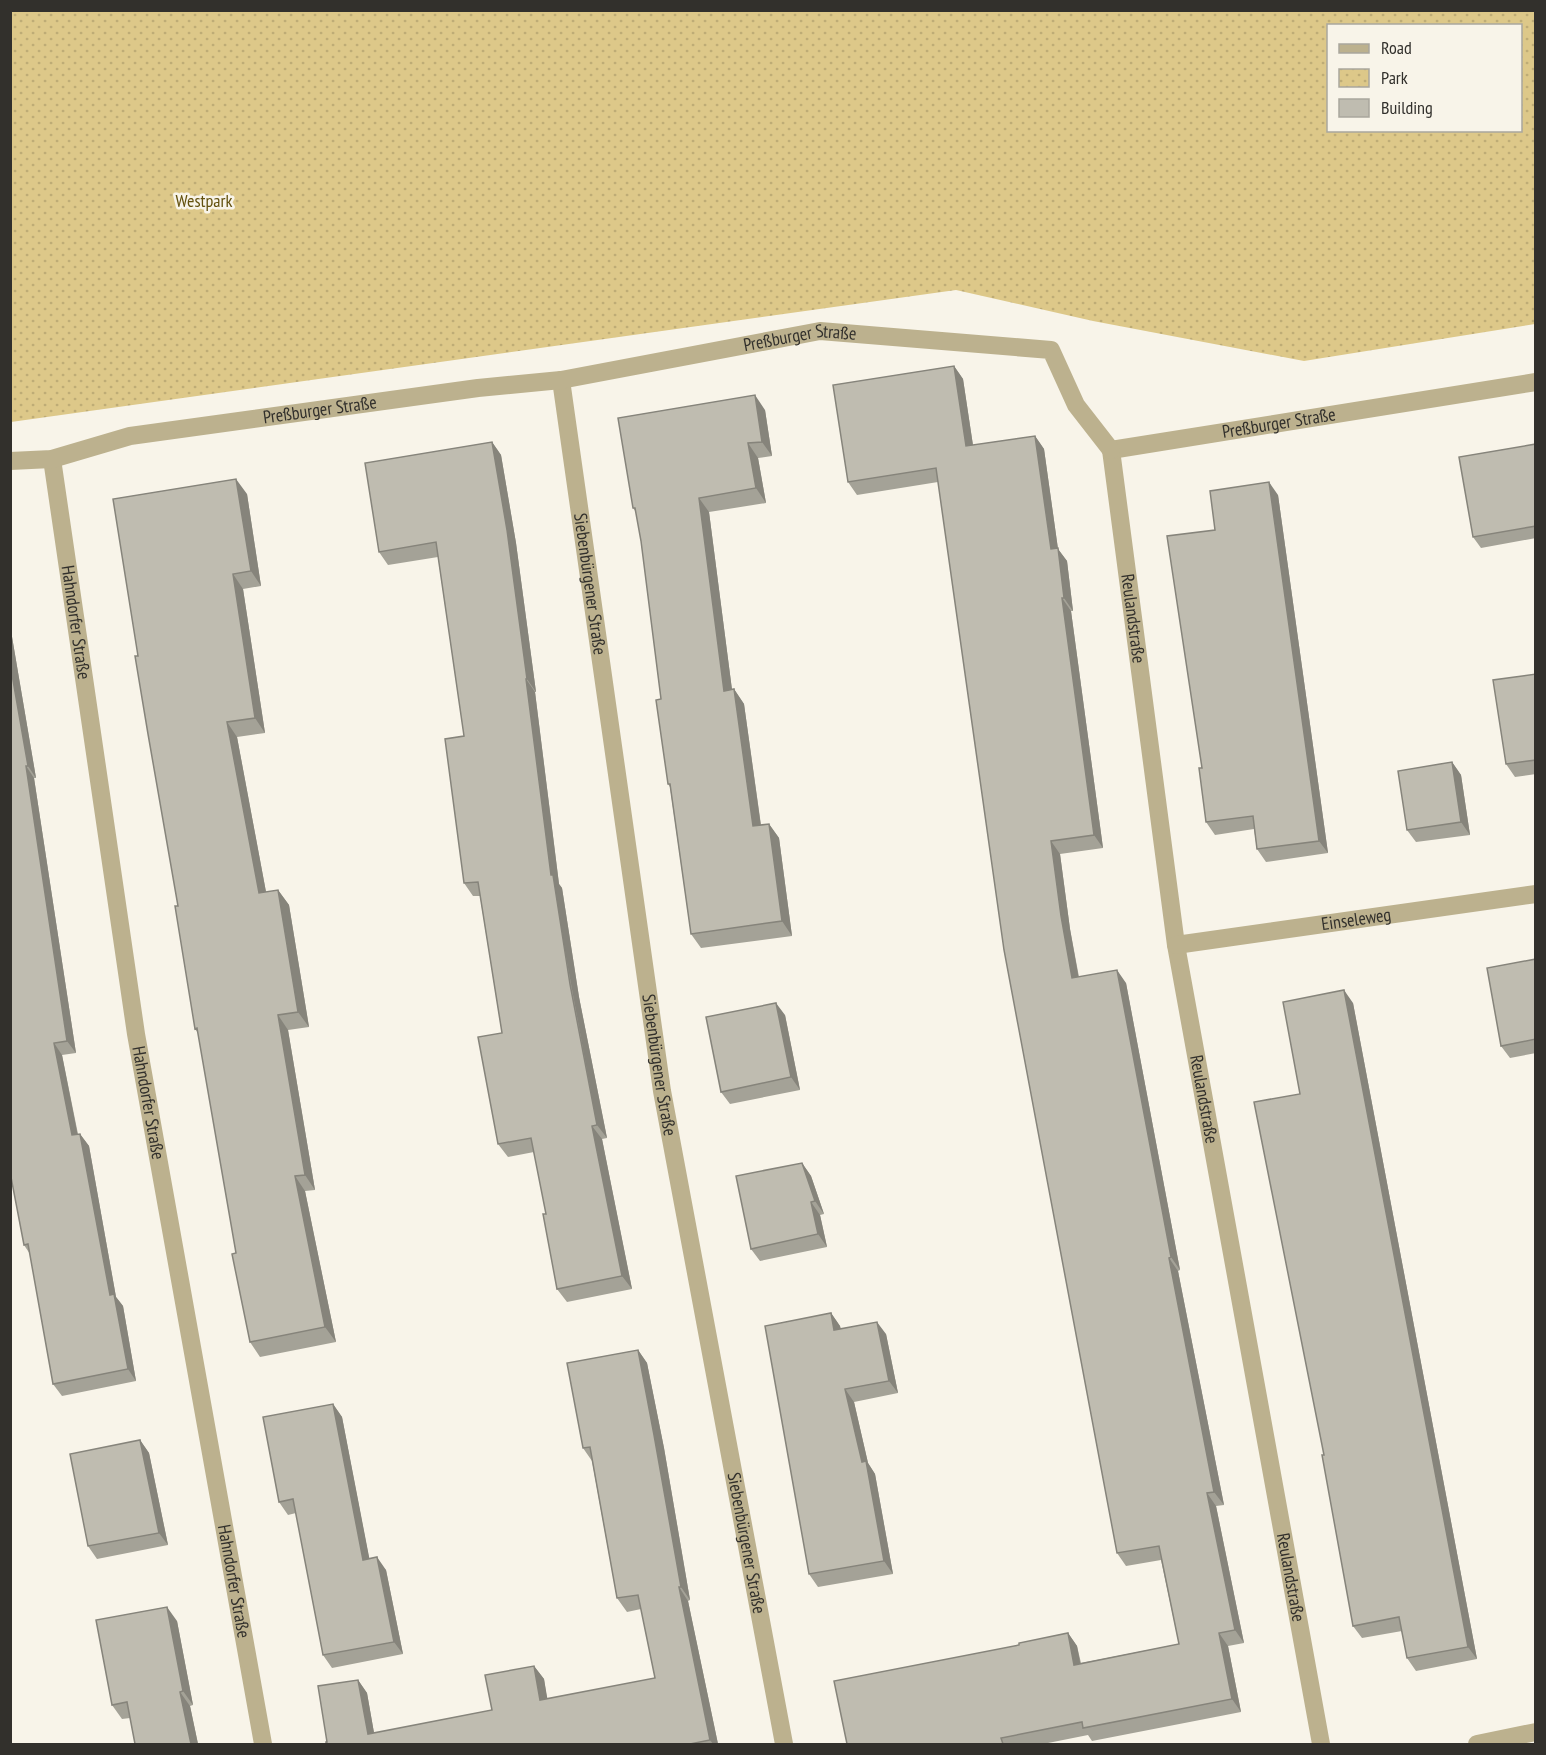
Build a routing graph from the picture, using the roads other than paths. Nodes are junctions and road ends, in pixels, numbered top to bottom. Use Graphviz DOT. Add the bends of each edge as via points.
graph roads {
  1 [pos="561,380"];
  2 [pos="1536,382"];
  3 [pos="1111,450"];
  4 [pos="52,459"];
  5 [pos="10,461"];
  6 [pos="1536,894"];
  7 [pos="1176,945"];
  8 [pos="1536,1732"];
  9 [pos="263,1744"];
  10 [pos="784,1744"];
  11 [pos="1321,1744"];
  12 [pos="1477,1744"];
  1 -- 3 [label="street, Preßburger Straße" via="820,331 1051,350 1076,405"];
  1 -- 4 [label="street, Preßburger Straße" via="130,436"];
  1 -- 10 [label="street, Siebenbürgener Straße" via="662,1091"];
  2 -- 3 [label="street, Preßburger Straße"];
  3 -- 7 [label="street, Reulandstraße"];
  4 -- 5 [label="street, Preßburger Straße"];
  4 -- 9 [label="street, Hahndorfer Straße" via="136,1034"];
  6 -- 7 [label="street, Einseleweg"];
  7 -- 11 [label="street, Reulandstraße"];
  8 -- 12 [label="street"];
}
